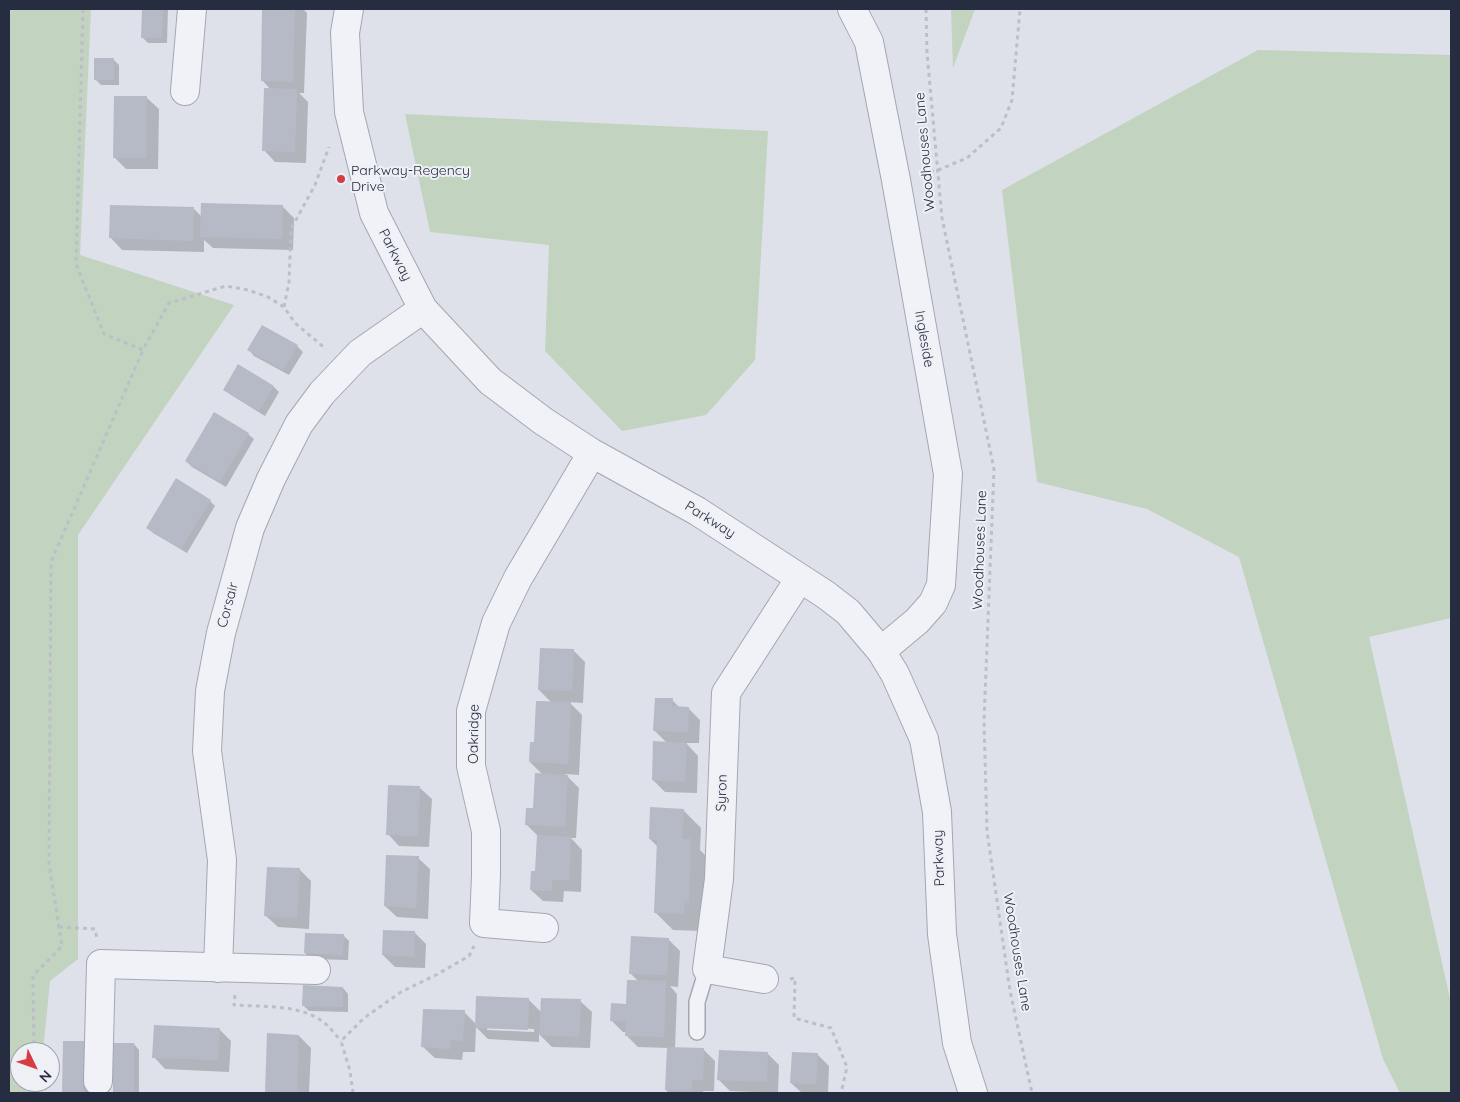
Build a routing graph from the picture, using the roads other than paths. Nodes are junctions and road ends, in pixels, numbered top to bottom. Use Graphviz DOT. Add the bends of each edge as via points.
graph roads {
  1 [pos="192,9"];
  2 [pos="349,9"];
  3 [pos="852,9"];
  4 [pos="185,91"];
  5 [pos="423,309"];
  6 [pos="592,453"];
  7 [pos="800,578"];
  8 [pos="881,651"];
  9 [pos="544,928"];
  10 [pos="227,968"];
  11 [pos="707,969"];
  12 [pos="316,970"];
  13 [pos="764,979"];
  14 [pos="697,1032"];
  15 [pos="98,1081"];
  16 [pos="973,1093"];
  1 -- 4 [label="street"];
  2 -- 5 [label="street, Parkway" via="345,33 349,112 374,212"];
  3 -- 8 [label="street, Ingleside" via="869,42 948,474 941,586 933,603 917,621"];
  5 -- 6 [label="street, Parkway" via="490,381"];
  5 -- 10 [label="street, Corsair" via="360,353 322,394 299,424 250,528 221,633 210,691 207,752 222,860"];
  6 -- 7 [label="street, Parkway" via="697,511"];
  6 -- 9 [label="street, Oakridge" via="518,578 496,623 471,711 472,766 486,832 484,923"];
  7 -- 8 [label="street, Parkway" via="848,612"];
  7 -- 11 [label="street, Syron" via="726,693 719,879"];
  8 -- 16 [label="street, Parkway" via="924,739 937,812 942,934 957,1043"];
  10 -- 12 [label="street"];
  10 -- 15 [label="street" via="101,964"];
  11 -- 13 [label="street"];
  11 -- 14 [label="lane" via="696,1002"];
}
